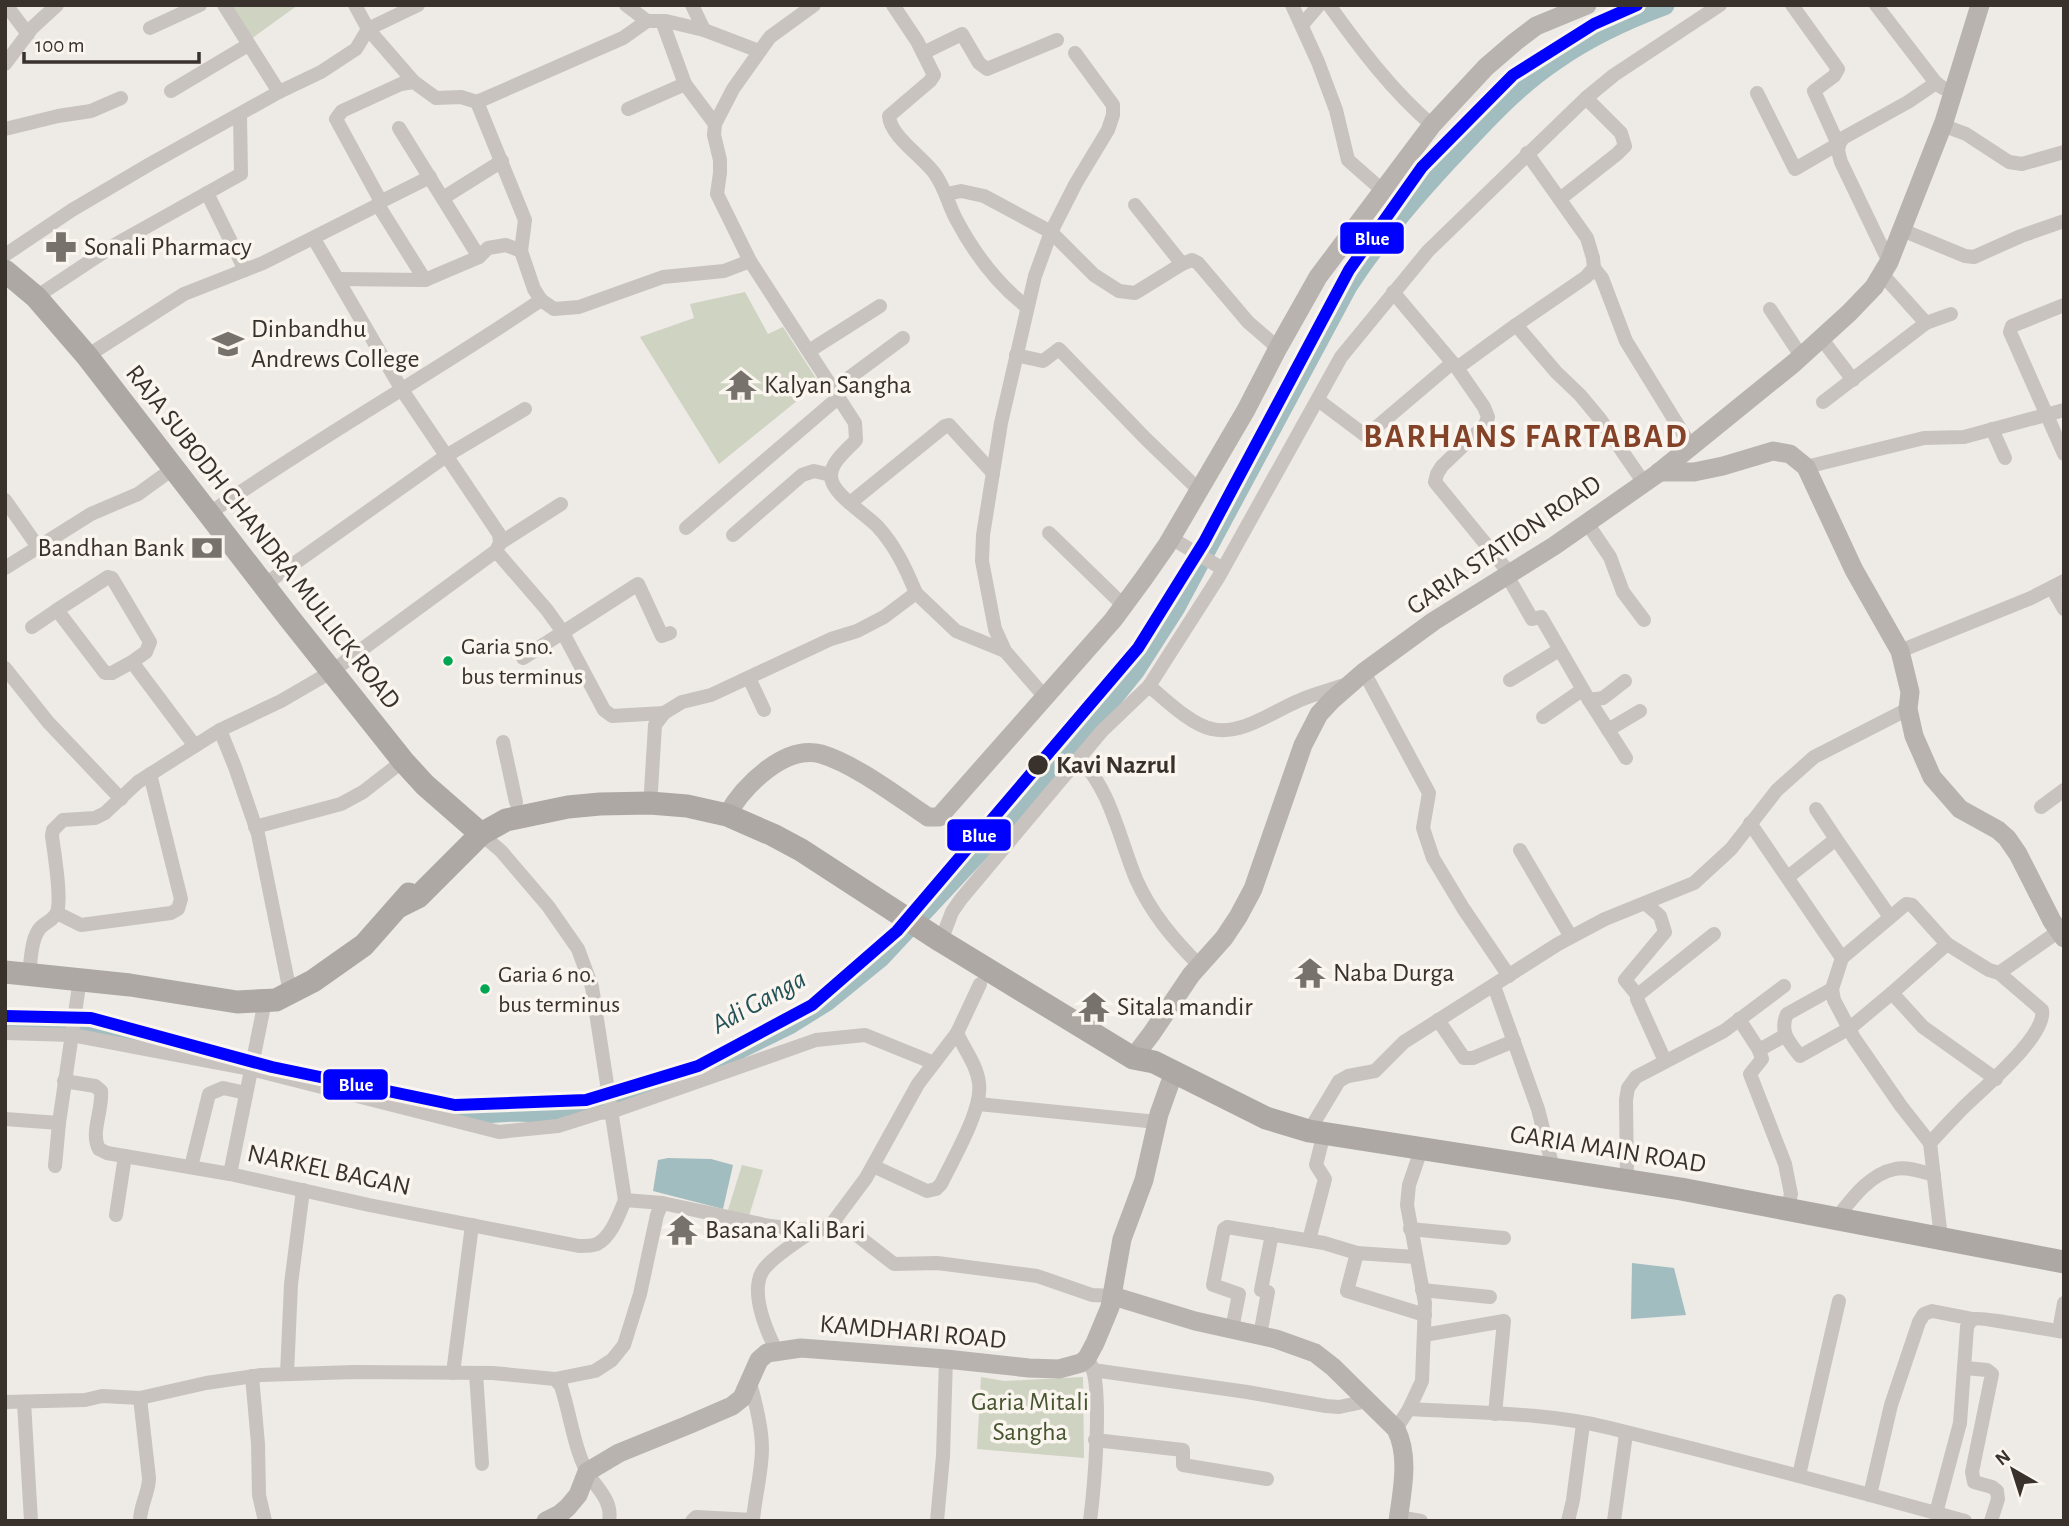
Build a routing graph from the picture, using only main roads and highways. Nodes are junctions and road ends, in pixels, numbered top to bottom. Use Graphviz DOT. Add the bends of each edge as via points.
graph roads {
  1 [pos="1587,5"];
  2 [pos="1980,5"];
  3 [pos="5,271"];
  4 [pos="1651,477"];
  5 [pos="574,800"];
  6 [pos="730,810"];
  7 [pos="476,829"];
  8 [pos="2061,935"];
  9 [pos="5,972"];
  10 [pos="1151,1059"];
  11 [pos="2064,1262"];
  12 [pos="1113,1296"];
  13 [pos="1090,1364"];
  14 [pos="1398,1519"];
  15 [pos="546,1521"];
  1 -- 6 [label="main road" via="1536,26 1516,41 1432,125 1318,277 1171,538 1123,605 939,817 928,817 844,765 808,753 788,758 753,779"];
  2 -- 4 [label="main road, GARIA STATION ROAD" via="1944,88 1942,125 1902,230 1874,287 1801,356"];
  3 -- 7 [label="main road, RAJA SUBODH CHANDRA MULLICK ROAD" via="36,297 88,356 403,761"];
  4 -- 8 [label="main road" via="1723,466 1773,451 1790,454 1806,467 1854,570 1900,651 1914,736 1932,777 1960,809 2007,838"];
  4 -- 10 [label="main road, GARIA STATION ROAD" via="1510,576 1434,621 1364,672 1319,714 1303,745 1252,889 1224,938 1175,996"];
  5 -- 6 [label="main road, GARIA MAIN ROAD"];
  5 -- 6 [label="main road, GARIA MAIN ROAD" via="651,791"];
  5 -- 7 [label="main road, GARIA MAIN ROAD"];
  5 -- 7 [label="main road, GARIA MAIN ROAD" via="516,802 497,808"];
  6 -- 10 [label="main road, GARIA MAIN ROAD" via="878,892"];
  7 -- 9 [label="main road" via="411,890 364,945 276,1000 237,1002"];
  10 -- 11 [label="main road, GARIA MAIN ROAD" via="1266,1118 1317,1132 1627,1179"];
  10 -- 12 [label="main road, GARIA STATION ROAD" via="1157,1122 1144,1180 1122,1239"];
  12 -- 13 [label="main road, GARIA STATION ROAD"];
  12 -- 14 [label="main road" via="1295,1344 1333,1367 1396,1429 1402,1442"];
  13 -- 15 [label="main road, KAMDHARI ROAD" via="1029,1368 801,1348 767,1353 759,1360 742,1398 732,1406 619,1453 587,1472 568,1507"];
}
